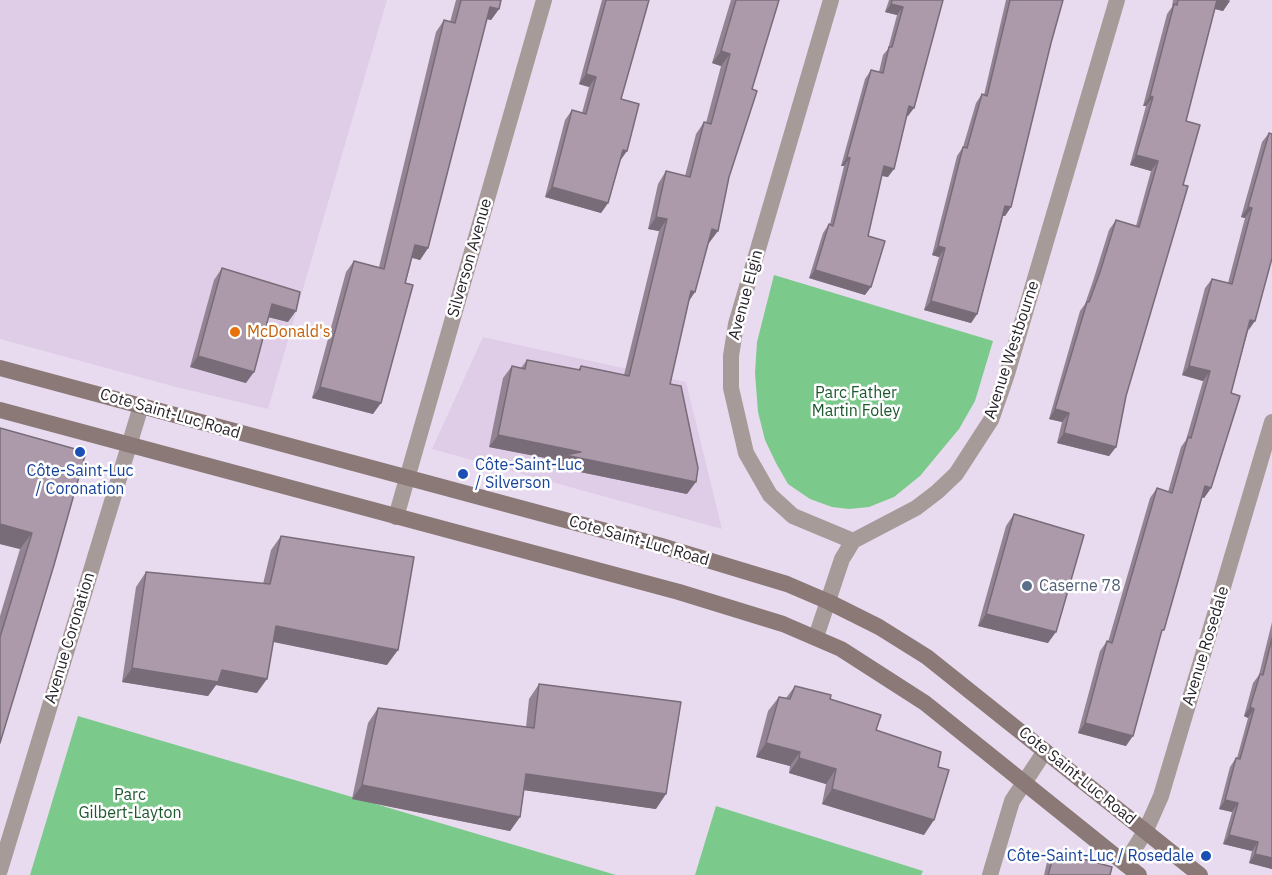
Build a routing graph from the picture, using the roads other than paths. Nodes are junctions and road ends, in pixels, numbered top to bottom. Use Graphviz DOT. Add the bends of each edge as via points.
graph roads {
  1 [pos="544,0"];
  2 [pos="831,0"];
  3 [pos="1117,0"];
  4 [pos="0,368"];
  5 [pos="141,406"];
  6 [pos="0,410"];
  7 [pos="1272,422"];
  8 [pos="129,445"];
  9 [pos="407,477"];
  10 [pos="396,517"];
  11 [pos="852,541"];
  12 [pos="829,602"];
  13 [pos="816,637"];
  14 [pos="1045,751"];
  15 [pos="1024,781"];
  16 [pos="1146,830"];
  17 [pos="0,870"];
  18 [pos="1132,870"];
  19 [pos="990,875"];
  20 [pos="1200,875"];
  1 -- 9 [label="street, Silverson Avenue"];
  2 -- 11 [label="street, Avenue Elgin" via="736,324 731,388 746,453 770,495 793,516"];
  3 -- 11 [label="street, Avenue Westbourne" via="991,420 956,474 936,492 916,508"];
  4 -- 5 [label="main road, Cote Saint-Luc Road"];
  5 -- 8 [label="street, Avenue Coronation"];
  5 -- 9 [label="main road, Cote Saint-Luc Road"];
  6 -- 8 [label="main road"];
  7 -- 16 [label="street, Avenue Rosedale" via="1161,796"];
  8 -- 10 [label="main road"];
  8 -- 17 [label="street, Avenue Coronation"];
  9 -- 10 [label="street, Silverson Avenue"];
  9 -- 12 [label="main road, Cote Saint-Luc Road" via="753,573"];
  10 -- 13 [label="main road" via="720,603"];
  11 -- 12 [label="street" via="842,559"];
  12 -- 13 [label="street"];
  12 -- 14 [label="main road, Cote Saint-Luc Road" via="927,657"];
  13 -- 15 [label="main road" via="890,678"];
  14 -- 15 [label="street"];
  14 -- 16 [label="main road, Cote Saint-Luc Road"];
  15 -- 18 [label="main road"];
  15 -- 19 [label="street" via="1007,816"];
  16 -- 18 [label="street, Avenue Rosedale"];
  16 -- 20 [label="main road, Cote Saint-Luc Road"];
}
